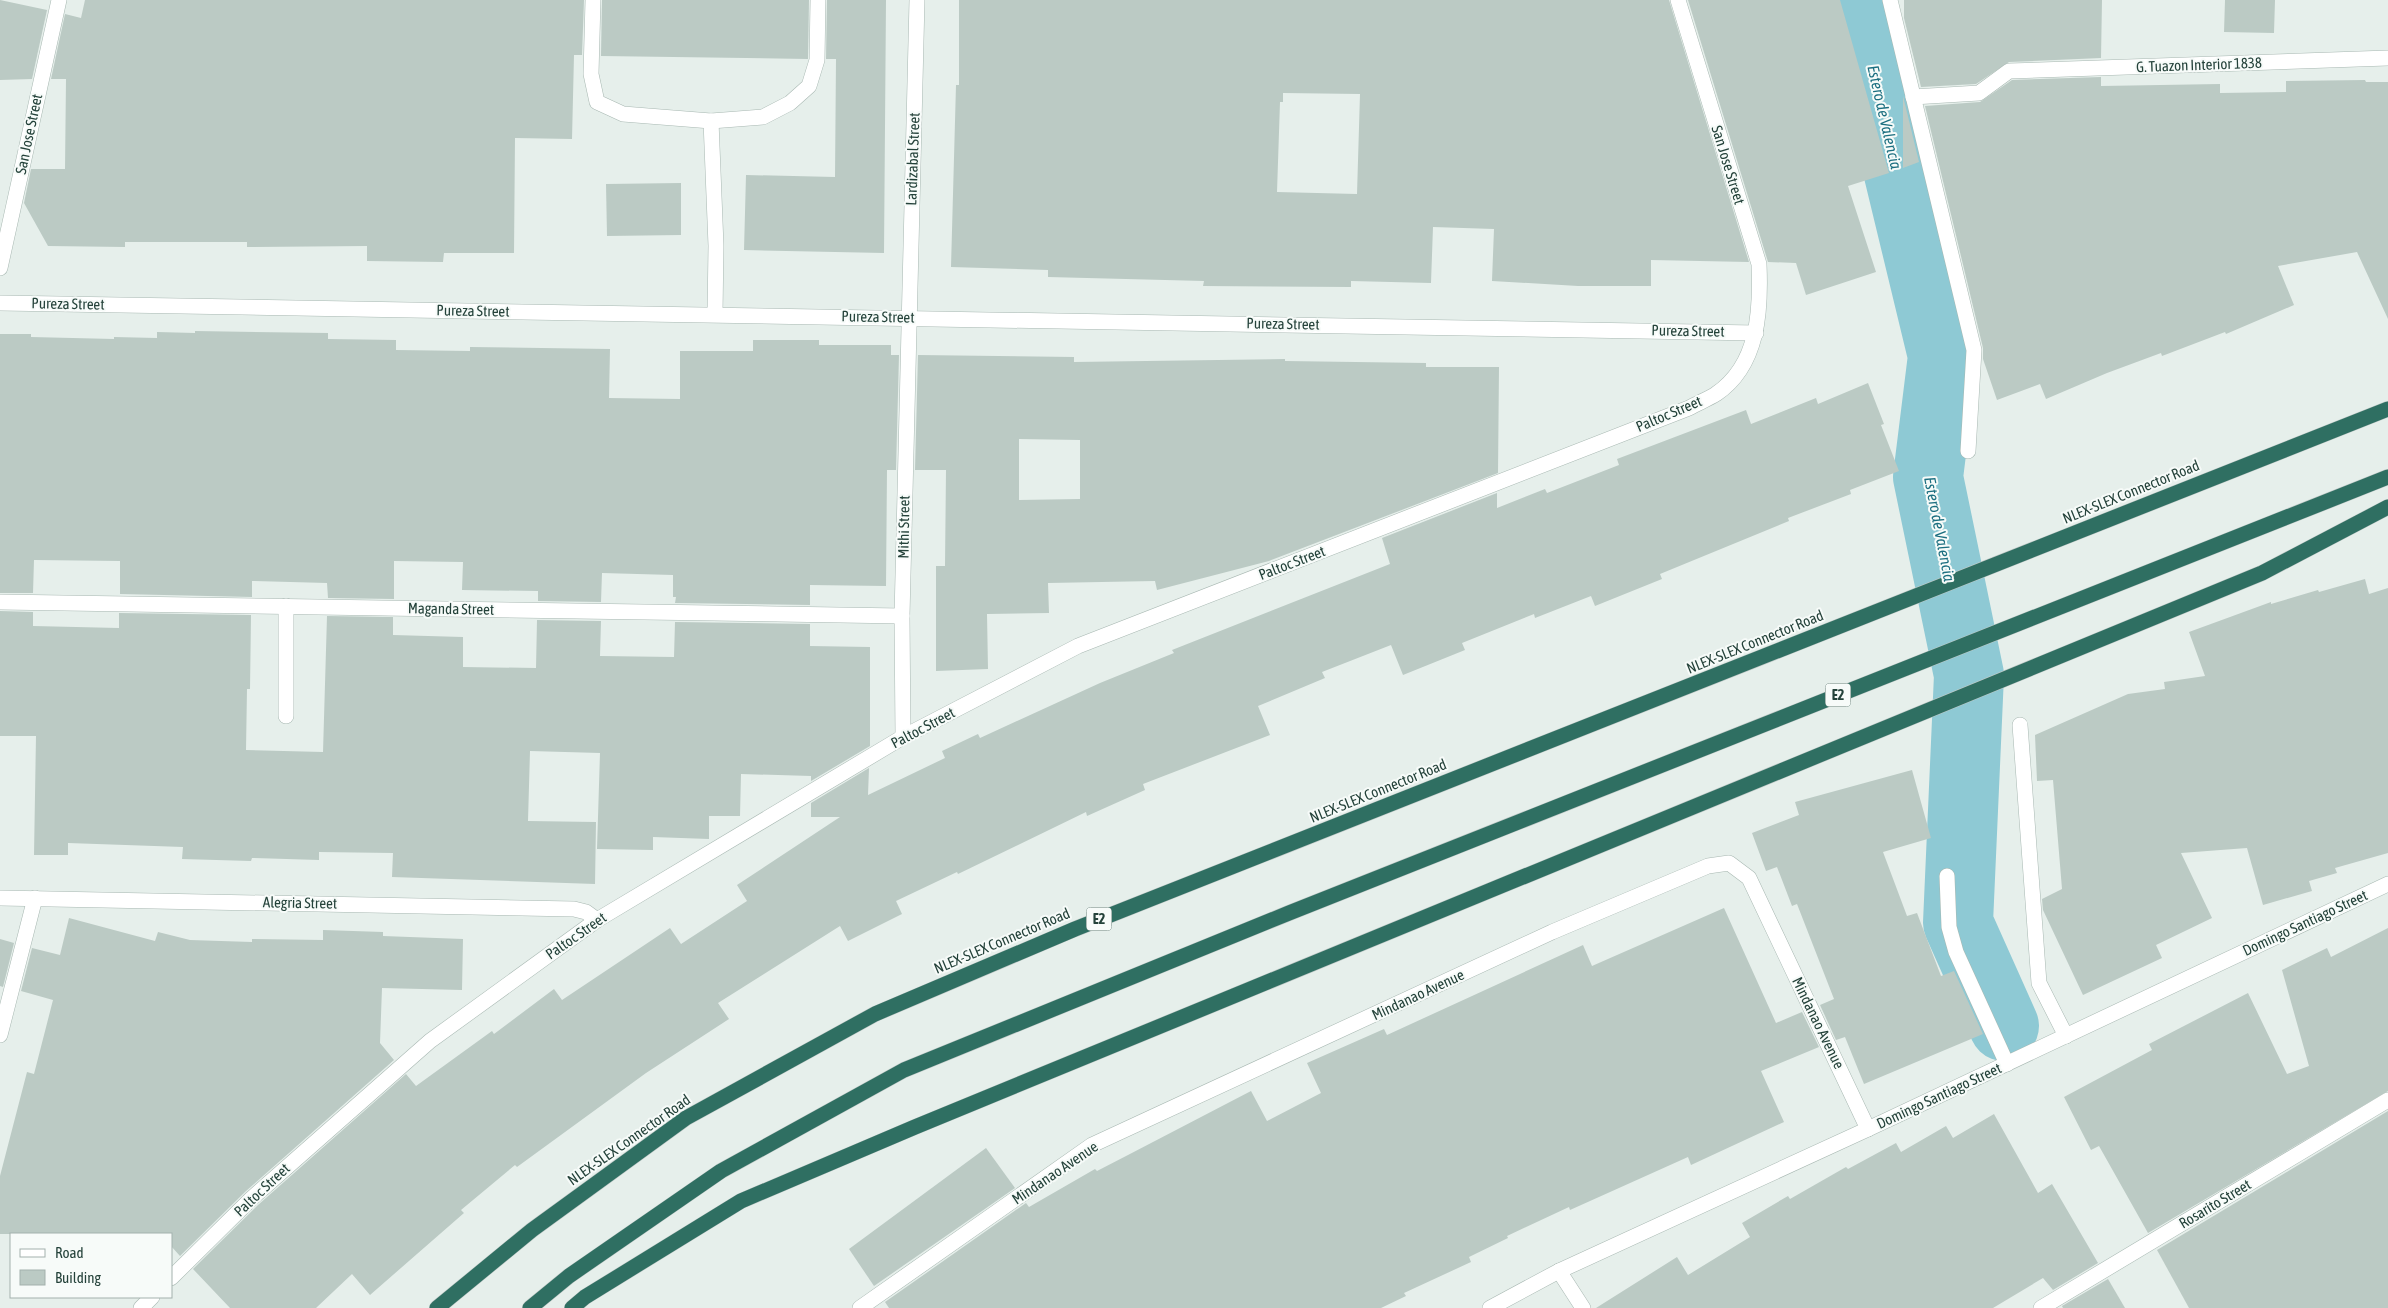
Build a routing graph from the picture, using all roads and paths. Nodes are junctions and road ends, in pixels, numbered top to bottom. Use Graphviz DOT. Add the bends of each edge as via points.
graph roads {
  1 [pos="59,0"];
  2 [pos="593,0"];
  3 [pos="818,0"];
  4 [pos="917,0"];
  5 [pos="1678,0"];
  6 [pos="1890,0"];
  7 [pos="2388,58"];
  8 [pos="1913,96"];
  9 [pos="712,121"];
  10 [pos="0,268"];
  11 [pos="0,303"];
  12 [pos="715,314"];
  13 [pos="909,317"];
  14 [pos="1756,333"];
  15 [pos="2388,410"];
  16 [pos="1968,451"];
  17 [pos="2388,477"];
  18 [pos="2388,507"];
  19 [pos="0,602"];
  20 [pos="286,606"];
  21 [pos="902,616"];
  22 [pos="286,716"];
  23 [pos="2020,725"];
  24 [pos="903,738"];
  25 [pos="1947,876"];
  26 [pos="2388,884"];
  27 [pos="0,898"];
  28 [pos="35,898"];
  29 [pos="597,920"];
  30 [pos="0,1036"];
  31 [pos="2066,1036"];
  32 [pos="2007,1064"];
  33 [pos="2388,1100"];
  34 [pos="1868,1129"];
  35 [pos="1559,1271"];
  36 [pos="172,1277"];
  37 [pos="151,1298"];
  38 [pos="141,1308"];
  39 [pos="437,1308"];
  40 [pos="530,1308"];
  41 [pos="572,1308"];
  42 [pos="860,1308"];
  43 [pos="1490,1308"];
  44 [pos="1583,1308"];
  45 [pos="2041,1308"];
  1 -- 10 [label="street, San Jose Street"];
  2 -- 9 [label="street" via="591,74 597,102 623,114"];
  3 -- 9 [label="street" via="817,60 809,86 790,103 763,117"];
  4 -- 13 [label="street, Lardizabal Street"];
  5 -- 14 [label="street, San Jose Street" via="1759,264 1760,299"];
  6 -- 8 [label="street"];
  7 -- 8 [label="street, G. Tuazon Interior 1838" via="2009,72 1979,93"];
  8 -- 16 [label="street" via="1974,350"];
  9 -- 12 [label="street"];
  11 -- 12 [label="street, Pureza Street"];
  12 -- 13 [label="street, Pureza Street"];
  13 -- 14 [label="street, Pureza Street"];
  13 -- 21 [label="street, Mithi Street"];
  14 -- 24 [label="street, Paltoc Street" via="1740,370 1717,393 1689,408 1078,646"];
  15 -- 39 [label="highway, NLEX-SLEX Connector Road / E2" via="1075,929 875,1014 686,1118 532,1230"];
  17 -- 40 [label="highway, E2" via="1289,912 904,1070 721,1171 569,1276"];
  18 -- 41 [label="highway" via="2262,574 741,1201"];
  19 -- 20 [label="street, Maganda Street"];
  20 -- 21 [label="street, Maganda Street"];
  20 -- 22 [label="street"];
  21 -- 24 [label="street, Mithi Street"];
  23 -- 31 [label="street" via="2039,982"];
  24 -- 29 [label="street, Paltoc Street"];
  25 -- 32 [label="street" via="1949,927 1956,952"];
  26 -- 31 [label="street, Domingo Santiago Street"];
  27 -- 28 [label="street, Alegria Street"];
  28 -- 29 [label="street, Alegria Street" via="565,908 586,912"];
  28 -- 30 [label="street"];
  29 -- 36 [label="street, Paltoc Street" via="430,1041 252,1198"];
  31 -- 32 [label="street, Domingo Santiago Street"];
  32 -- 34 [label="street, Domingo Santiago Street"];
  33 -- 45 [label="street, Rosarito Street"];
  34 -- 35 [label="street, Domingo Santiago Street"];
  34 -- 42 [label="street, Mindanao Avenue" via="1749,878 1729,863 1708,866 1552,932 1092,1146"];
  35 -- 43 [label="street, Domingo Santiago Street"];
  35 -- 44 [label="street"];
  37 -- 38 [label="street"];
}
